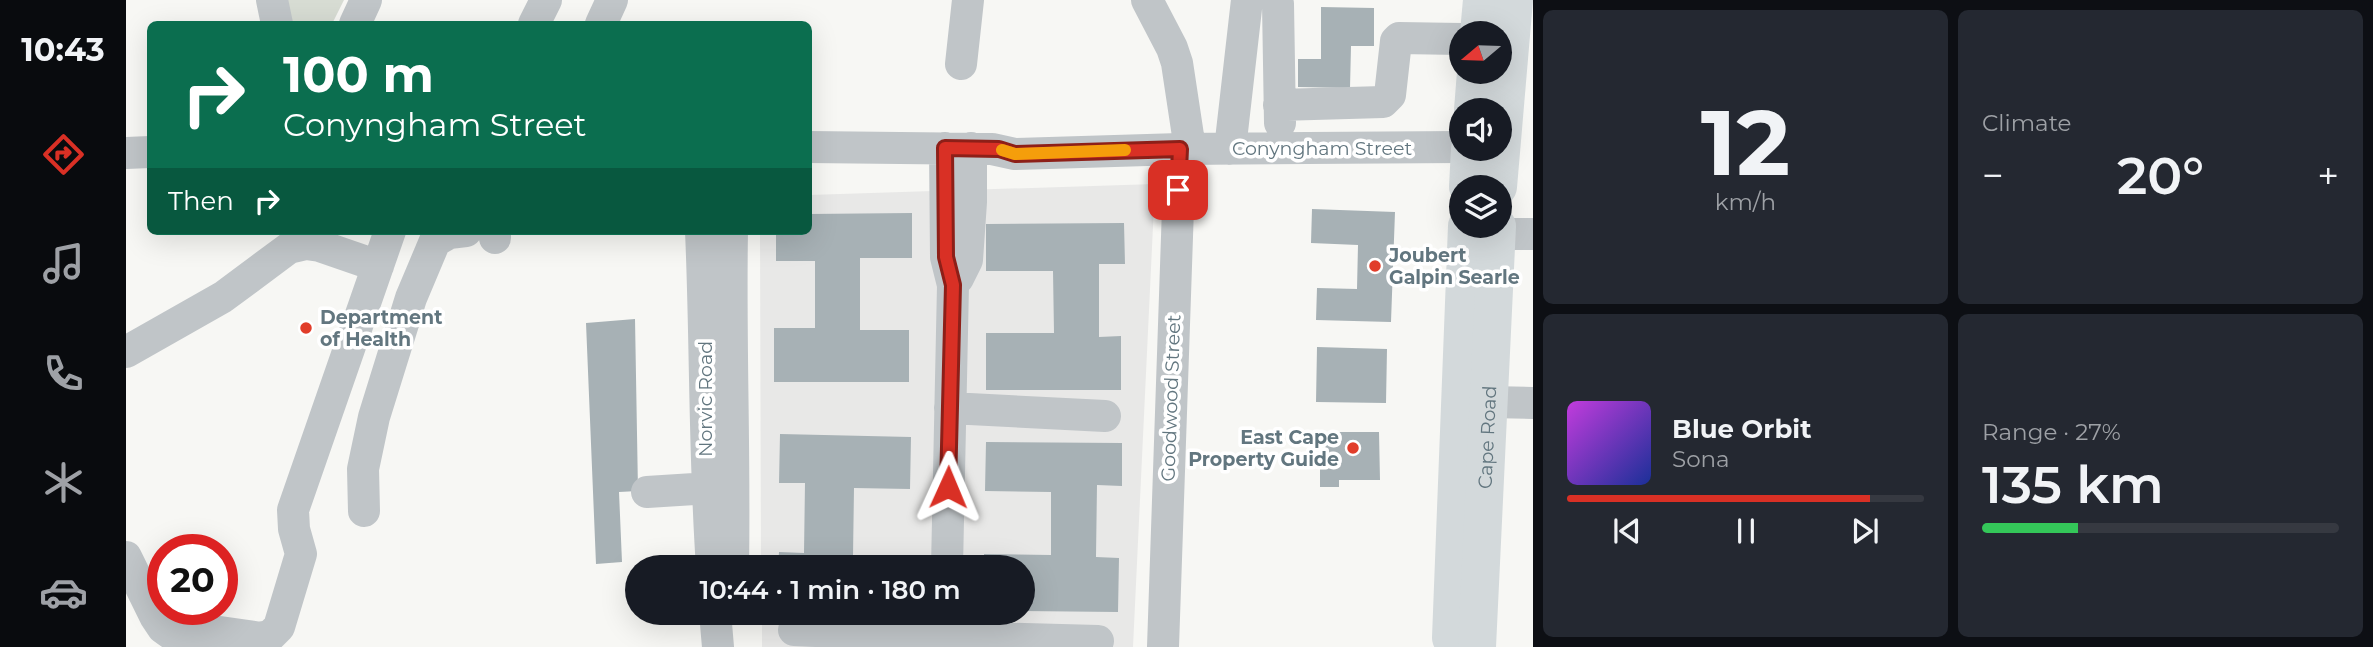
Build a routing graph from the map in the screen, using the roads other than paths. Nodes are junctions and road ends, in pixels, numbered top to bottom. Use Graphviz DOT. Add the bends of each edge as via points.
graph roads {
  1 [pos="272,0"];
  2 [pos="366,0"];
  3 [pos="546,0"];
  4 [pos="612,0"];
  5 [pos="968,0"];
  6 [pos="1147,0"];
  7 [pos="1247,0"];
  8 [pos="1482,0"];
  9 [pos="1278,4"];
  10 [pos="276,21"];
  11 [pos="356,21"];
  12 [pos="536,21"];
  13 [pos="602,21"];
  14 [pos="1505,21"];
  15 [pos="1449,39"];
  16 [pos="961,64"];
  17 [pos="1505,84"];
  18 [pos="1279,105"];
  19 [pos="812,147"];
  20 [pos="1449,147"];
  21 [pos="1185,149"];
  22 [pos="1230,149"];
  23 [pos="1280,149"];
  24 [pos="147,152"];
  25 [pos="126,153"];
  26 [pos="958,154"];
  27 [pos="812,165"];
  28 [pos="126,171"];
  29 [pos="147,172"];
  30 [pos="1499,175"];
  31 [pos="389,235"];
  32 [pos="446,235"];
  33 [pos="701,235"];
  34 [pos="732,235"];
  35 [pos="1497,238"];
  36 [pos="1498,238"];
  37 [pos="319,239"];
  38 [pos="378,266"];
  39 [pos="126,352"];
  40 [pos="1489,402"];
  41 [pos="1533,403"];
  42 [pos="950,408"];
  43 [pos="1105,416"];
  44 [pos="720,487"];
  45 [pos="647,492"];
  46 [pos="364,511"];
  47 [pos="713,555"];
  48 [pos="731,555"];
  49 [pos="947,555"];
  50 [pos="126,557"];
  51 [pos="716,625"];
  52 [pos="731,625"];
  53 [pos="946,625"];
  54 [pos="794,630"];
  55 [pos="909,641"];
  56 [pos="1098,642"];
  57 [pos="718,647"];
  58 [pos="730,647"];
  59 [pos="1163,647"];
  60 [pos="1451,647"];
  61 [pos="1477,647"];
  1 -- 10 [label="street"];
  2 -- 11 [label="street"];
  3 -- 12 [label="street"];
  4 -- 13 [label="street"];
  5 -- 16 [label="street"];
  6 -- 21 [label="street, Goodwood Street" via="1177,63"];
  7 -- 22 [label="street"];
  8 -- 14 [label="main road"];
  9 -- 18 [label="street"];
  15 -- 18 [label="street" via="1399,38 1390,95 1384,102"];
  17 -- 30 [label="main road"];
  18 -- 23 [label="street"];
  19 -- 26 [label="street, Conyngham Street"];
  20 -- 23 [label="street, Conyngham Street"];
  21 -- 22 [label="street, Conyngham Street"];
  21 -- 26 [label="street, Conyngham Street" via="1015,154 1001,162"];
  21 -- 59 [label="street, Goodwood Street"];
  22 -- 23 [label="street, Conyngham Street"];
  24 -- 25 [label="street"];
  26 -- 27 [label="street, Conyngham Street"];
  26 -- 42 [label="street" via="946,257 953,285"];
  28 -- 29 [label="street"];
  31 -- 38 [label="street"];
  32 -- 46 [label="street" via="435,241 411,298 374,417 363,469"];
  33 -- 44 [label="street, Norvic Road"];
  34 -- 44 [label="street, Norvic Road"];
  35 -- 60 [label="main road, Cape Road"];
  36 -- 40 [label="main road, Cape Road"];
  37 -- 38 [label="street"];
  37 -- 39 [label="street" via="283,252 223,296"];
  38 -- 50 [label="street" via="293,510 301,554 279,627 261,638 220,632 170,633 155,617"];
  40 -- 41 [label="street"];
  40 -- 61 [label="main road, Cape Road"];
  42 -- 43 [label="street"];
  42 -- 49 [label="street"];
  44 -- 45 [label="street"];
  44 -- 47 [label="street, Norvic Road"];
  44 -- 48 [label="street, Norvic Road"];
  51 -- 57 [label="street"];
  52 -- 58 [label="street"];
  53 -- 55 [label="street"];
  53 -- 56 [label="street"];
  54 -- 55 [label="street"];
}
